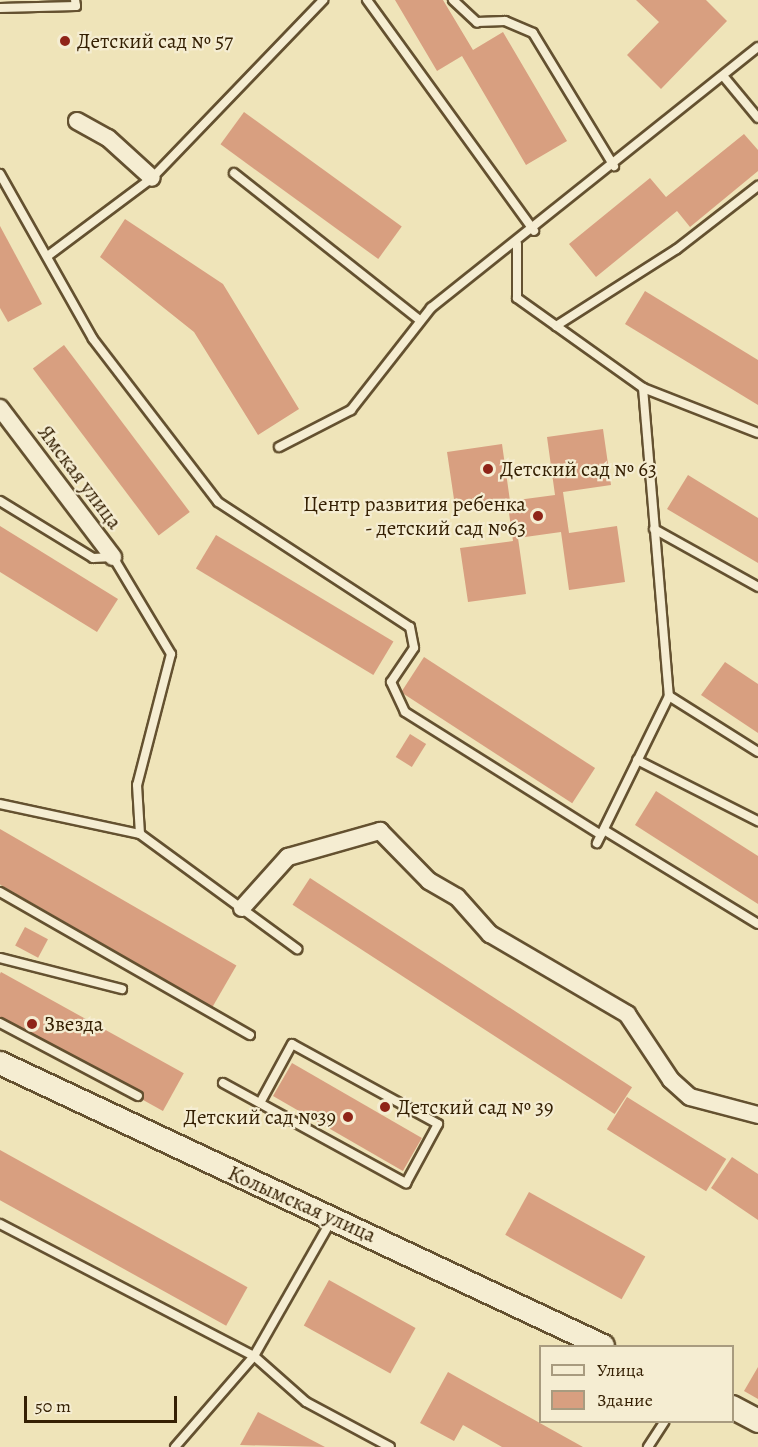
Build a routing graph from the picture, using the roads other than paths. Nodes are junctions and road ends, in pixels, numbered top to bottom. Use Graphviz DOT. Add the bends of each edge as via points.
graph roads {
  1 [pos="75,0"];
  2 [pos="323,0"];
  3 [pos="367,0"];
  4 [pos="453,0"];
  5 [pos="0,8"];
  6 [pos="758,47"];
  7 [pos="724,77"];
  8 [pos="758,118"];
  9 [pos="77,121"];
  10 [pos="614,166"];
  11 [pos="234,173"];
  12 [pos="0,174"];
  13 [pos="152,178"];
  14 [pos="758,186"];
  15 [pos="534,231"];
  16 [pos="517,244"];
  17 [pos="49,255"];
  18 [pos="418,319"];
  19 [pos="556,326"];
  20 [pos="642,388"];
  21 [pos="0,408"];
  22 [pos="758,433"];
  23 [pos="279,447"];
  24 [pos="0,501"];
  25 [pos="654,529"];
  26 [pos="112,557"];
  27 [pos="758,587"];
  28 [pos="669,696"];
  29 [pos="758,752"];
  30 [pos="637,760"];
  31 [pos="0,804"];
  32 [pos="758,821"];
  33 [pos="140,834"];
  34 [pos="601,836"];
  35 [pos="0,892"];
  36 [pos="242,908"];
  37 [pos="758,924"];
  38 [pos="297,949"];
  39 [pos="0,958"];
  40 [pos="122,989"];
  41 [pos="0,1023"];
  42 [pos="250,1035"];
  43 [pos="0,1063"];
  44 [pos="223,1083"];
  45 [pos="138,1096"];
  46 [pos="260,1103"];
  47 [pos="758,1115"];
  48 [pos="332,1218"];
  49 [pos="0,1224"];
  50 [pos="599,1345"];
  51 [pos="254,1356"];
  52 [pos="734,1408"];
  53 [pos="758,1421"];
  54 [pos="663,1423"];
  55 [pos="175,1447"];
  56 [pos="390,1447"];
  57 [pos="648,1447"];
  1 -- 5 [label="lane" via="76,6"];
  2 -- 13 [label="lane"];
  3 -- 15 [label="lane"];
  4 -- 10 [label="lane" via="477,22 505,21 533,33"];
  6 -- 7 [label="lane"];
  7 -- 8 [label="lane"];
  7 -- 10 [label="lane"];
  9 -- 13 [label="street" via="108,138"];
  10 -- 15 [label="lane"];
  11 -- 18 [label="lane"];
  12 -- 17 [label="lane"];
  13 -- 17 [label="lane"];
  14 -- 19 [label="lane" via="677,249"];
  15 -- 16 [label="lane"];
  16 -- 18 [label="lane"];
  16 -- 19 [label="lane" via="517,298"];
  17 -- 34 [label="lane" via="93,339 218,502 410,627 414,648 391,682 405,712"];
  18 -- 23 [label="lane" via="351,410"];
  19 -- 20 [label="lane"];
  20 -- 22 [label="lane"];
  20 -- 25 [label="lane"];
  21 -- 26 [label="street, Ямская улица"];
  24 -- 26 [label="lane, Ямская улица" via="93,558"];
  25 -- 27 [label="lane"];
  25 -- 28 [label="lane"];
  26 -- 33 [label="lane" via="171,654 138,786"];
  28 -- 29 [label="lane"];
  28 -- 30 [label="lane"];
  30 -- 32 [label="lane"];
  30 -- 34 [label="lane"];
  31 -- 33 [label="lane"];
  33 -- 36 [label="lane"];
  34 -- 37 [label="lane"];
  35 -- 42 [label="lane"];
  36 -- 38 [label="lane"];
  36 -- 47 [label="street" via="288,857 380,831 429,881 457,897 490,934 627,1014 671,1080 690,1097"];
  39 -- 40 [label="lane"];
  41 -- 45 [label="lane"];
  43 -- 48 [label="street, Колымская улица"];
  44 -- 46 [label="lane"];
  46 -- 46 [label="lane" via="406,1183 438,1124 292,1044"];
  48 -- 50 [label="street, Колымская улица"];
  48 -- 51 [label="lane"];
  49 -- 51 [label="lane"];
  51 -- 55 [label="lane"];
  51 -- 56 [label="lane" via="306,1402"];
  52 -- 53 [label="street"];
  54 -- 57 [label="lane"];
}
